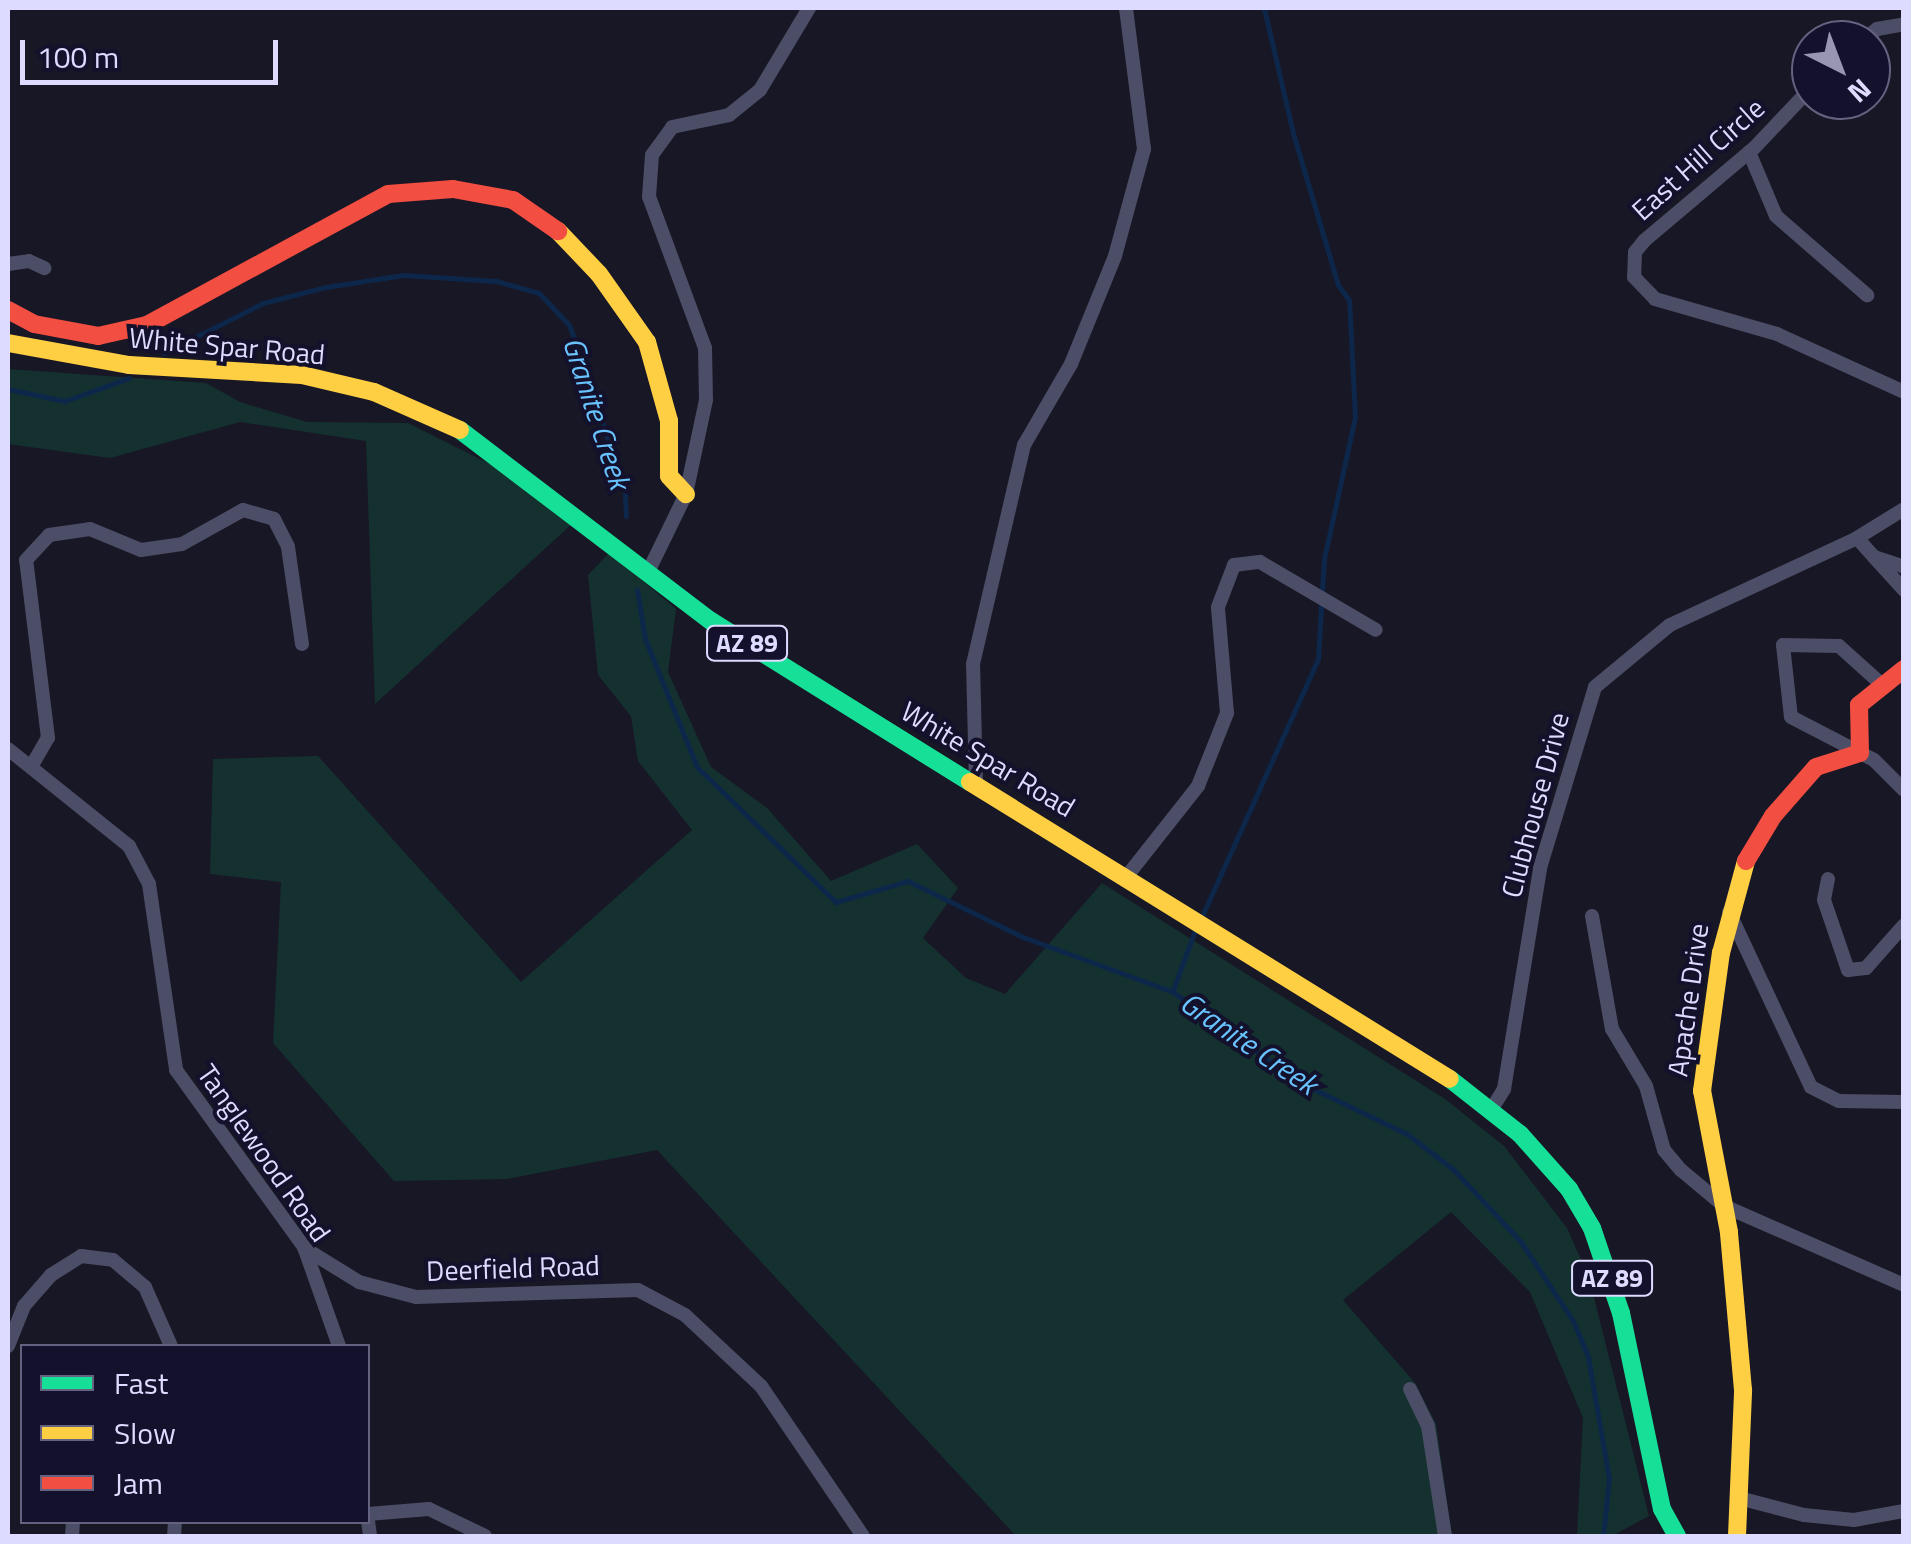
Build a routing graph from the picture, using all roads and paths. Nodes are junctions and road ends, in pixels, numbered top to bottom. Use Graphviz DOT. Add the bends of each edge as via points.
graph roads {
  1 [pos="809,8"];
  2 [pos="1126,8"];
  3 [pos="1791,109"];
  4 [pos="1749,152"];
  5 [pos="8,264"];
  6 [pos="44,268"];
  7 [pos="1866,294"];
  8 [pos="8,310"];
  9 [pos="8,343"];
  10 [pos="1904,392"];
  11 [pos="686,494"];
  12 [pos="1904,509"];
  13 [pos="1857,538"];
  14 [pos="1874,557"];
  15 [pos="1904,567"];
  16 [pos="648,572"];
  17 [pos="1904,590"];
  18 [pos="1376,630"];
  19 [pos="302,644"];
  20 [pos="1904,669"];
  21 [pos="1879,682"];
  22 [pos="8,749"];
  23 [pos="1860,753"];
  24 [pos="32,767"];
  25 [pos="976,785"];
  26 [pos="1904,790"];
  27 [pos="1127,876"];
  28 [pos="1828,879"];
  29 [pos="1728,912"];
  30 [pos="1592,916"];
  31 [pos="1904,925"];
  32 [pos="1904,1102"];
  33 [pos="1492,1110"];
  34 [pos="1724,1206"];
  35 [pos="304,1247"];
  36 [pos="1904,1285"];
  37 [pos="170,1344"];
  38 [pos="338,1344"];
  39 [pos="8,1346"];
  40 [pos="1410,1389"];
  41 [pos="1739,1498"];
  42 [pos="1904,1511"];
  43 [pos="370,1514"];
  44 [pos="485,1536"];
  45 [pos="862,1536"];
  46 [pos="1445,1536"];
  47 [pos="1677,1536"];
  48 [pos="1737,1536"];
  1 -- 11 [label="street" via="760,90 729,115 672,127 652,155 649,197 705,348 706,400"];
  2 -- 25 [label="street" via="1144,148 1086,328 1024,444 974,664"];
  3 -- 4 [label="street, East Hill Circle"];
  4 -- 7 [label="street" via="1776,216"];
  4 -- 10 [label="street, East Hill Circle" via="1644,240 1634,252 1634,277 1655,299 1777,334"];
  5 -- 6 [label="street" via="29,261"];
  8 -- 11 [label="main road" via="34,324 98,336 147,325 388,194 453,189 514,200 548,220 599,274 647,342 669,421 669,476"];
  9 -- 16 [label="main road, White Spar Road / AZ 89" via="129,365 302,374 374,392 476,437"];
  11 -- 16 [label="street"];
  12 -- 13 [label="street, Clubhouse Drive"];
  13 -- 14 [label="street"];
  13 -- 33 [label="street, Clubhouse Drive" via="1670,625 1594,687 1544,850 1504,1090"];
  14 -- 15 [label="street"];
  14 -- 17 [label="street"];
  16 -- 25 [label="main road, White Spar Road / AZ 89" via="711,620"];
  18 -- 27 [label="street" via="1260,562 1234,564 1218,607 1226,713 1198,786"];
  19 -- 24 [label="street" via="288,547 274,519 243,510 182,544 141,550 90,529 49,534 26,560 48,738"];
  20 -- 21 [label="main road"];
  21 -- 23 [label="main road" via="1859,705"];
  21 -- 23 [label="street" via="1839,646 1783,645 1791,718"];
  22 -- 24 [label="street, Tanglewood Road"];
  23 -- 26 [label="street"];
  23 -- 29 [label="main road, Apache Drive" via="1816,767 1798,784 1747,859"];
  24 -- 35 [label="street, Tanglewood Road" via="129,846 150,884 176,1070"];
  25 -- 27 [label="main road, White Spar Road / AZ 89"];
  27 -- 33 [label="main road, White Spar Road / AZ 89"];
  28 -- 31 [label="street" via="1824,900 1848,970 1866,968"];
  29 -- 32 [label="street" via="1811,1087 1840,1101"];
  29 -- 34 [label="main road, Apache Drive" via="1702,1090"];
  30 -- 34 [label="street" via="1612,1029 1646,1086 1664,1150"];
  33 -- 47 [label="main road, White Spar Road / AZ 89" via="1570,1189 1604,1253 1646,1448"];
  34 -- 36 [label="street"];
  34 -- 41 [label="main road, Apache Drive" via="1744,1390"];
  35 -- 38 [label="street, Tanglewood Road"];
  35 -- 45 [label="street, Deerfield Road" via="359,1282 416,1297 638,1290 685,1315 761,1386"];
  37 -- 39 [label="street" via="145,1288 114,1260 81,1256 51,1275 24,1306"];
  40 -- 46 [label="street" via="1428,1426"];
  41 -- 42 [label="street" via="1837,1518"];
  41 -- 48 [label="main road, Apache Drive"];
  43 -- 44 [label="street" via="429,1510"];
}
